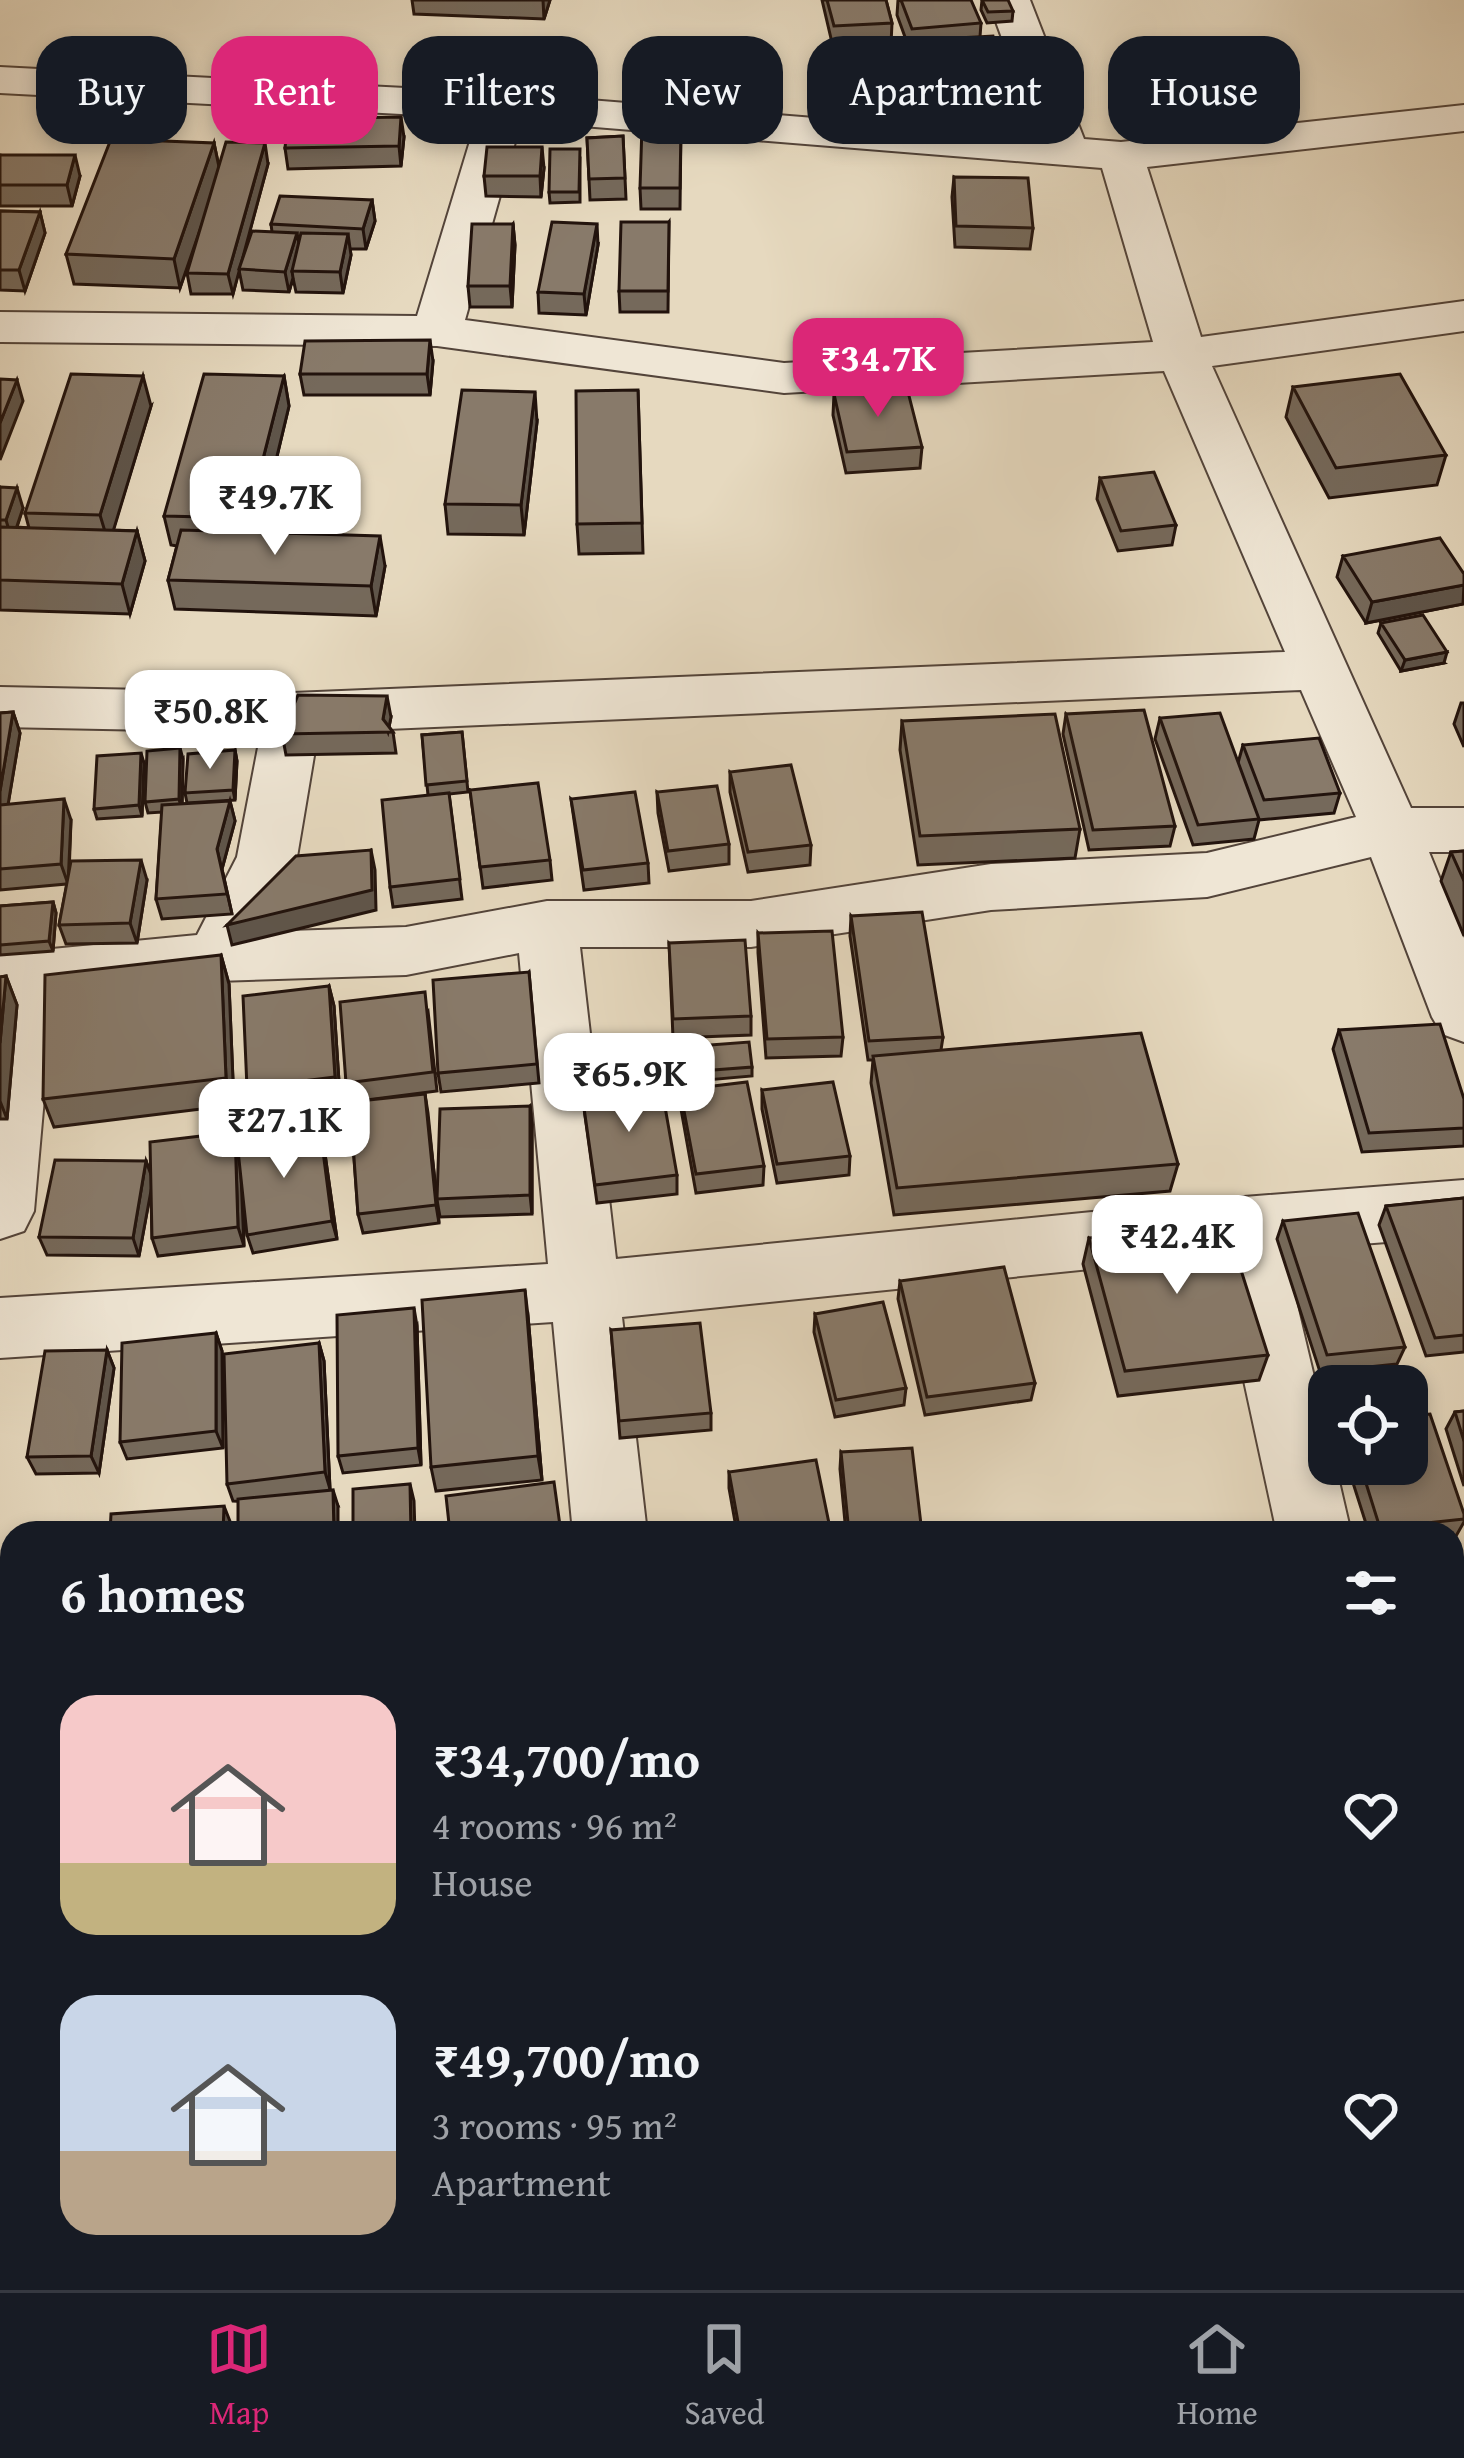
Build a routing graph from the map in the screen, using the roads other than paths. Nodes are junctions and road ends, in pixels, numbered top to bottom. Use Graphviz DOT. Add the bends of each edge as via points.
graph roads {
  1 [pos="1009,0"];
  2 [pos="0,80"];
  3 [pos="402,101"];
  4 [pos="598,114"];
  5 [pos="1464,118"];
  6 [pos="492,144"];
  7 [pos="1094,155"];
  8 [pos="1464,316"];
  9 [pos="0,327"];
  10 [pos="437,331"];
  11 [pos="1182,356"];
  12 [pos="1322,670"];
  13 [pos="0,706"];
  14 [pos="293,713"];
  15 [pos="1391,830"];
  16 [pos="1464,830"];
  17 [pos="547,923"];
  18 [pos="218,957"];
  19 [pos="11,977"];
  20 [pos="1464,1017"];
  21 [pos="1464,1208"];
  22 [pos="0,1211"];
  23 [pos="1244,1225"];
  24 [pos="587,1291"];
  25 [pos="0,1328"];
  26 [pos="609,1521"];
  27 [pos="1311,1521"];
  1 -- 7 [label="street"];
  2 -- 3 [label="street"];
  4 -- 7 [label="street"];
  5 -- 7 [label="street"];
  6 -- 10 [label="street"];
  7 -- 11 [label="street"];
  8 -- 11 [label="street"];
  9 -- 10 [label="street"];
  10 -- 11 [label="street" via="784,378"];
  11 -- 12 [label="street"];
  12 -- 14 [label="street"];
  12 -- 15 [label="street"];
  13 -- 14 [label="street"];
  14 -- 18 [label="street" via="267,857"];
  15 -- 16 [label="street"];
  15 -- 17 [label="street" via="1207,875 991,887 751,924"];
  15 -- 20 [label="street"];
  17 -- 18 [label="street" via="406,951"];
  17 -- 24 [label="street"];
  18 -- 19 [label="street"];
  19 -- 22 [label="street"];
  21 -- 23 [label="street"];
  23 -- 24 [label="street"];
  23 -- 27 [label="street"];
  24 -- 25 [label="street"];
  24 -- 26 [label="street"];
}
